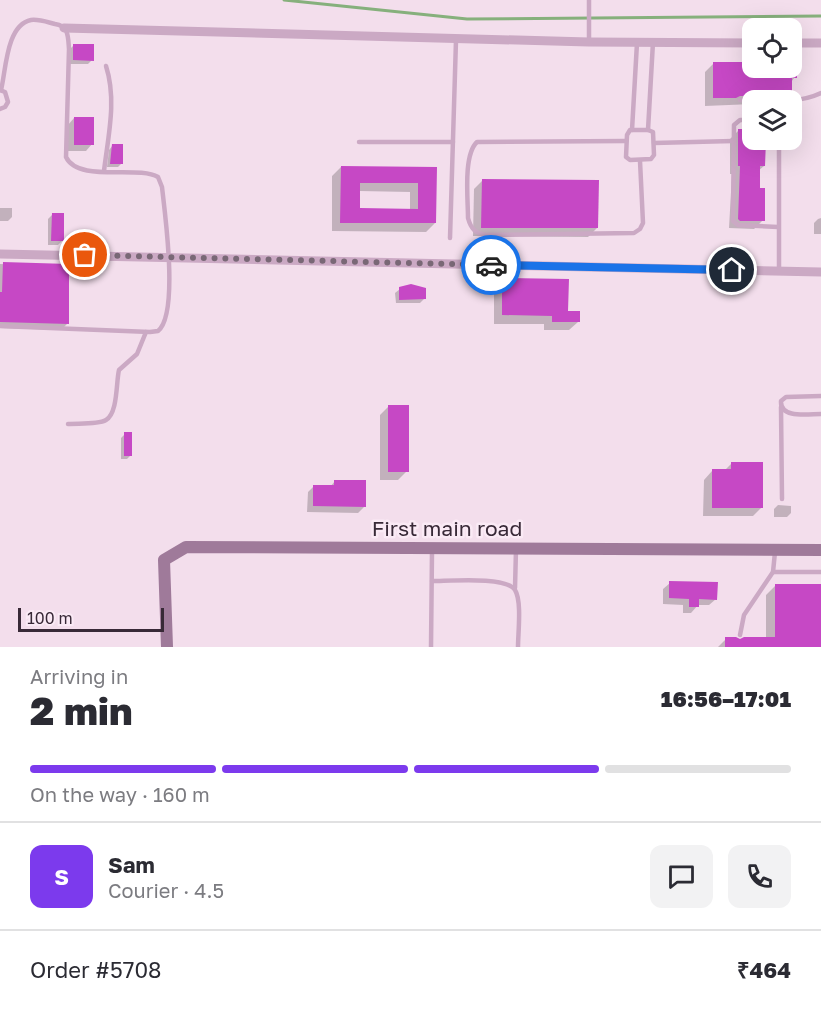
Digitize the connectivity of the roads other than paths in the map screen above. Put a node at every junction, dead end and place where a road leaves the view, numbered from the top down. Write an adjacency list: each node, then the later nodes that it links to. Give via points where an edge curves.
1 (589, 1): 5 (lane)
2 (64, 28): 3 (street); 11 (lane, via 33,20 19,27 9,46); 25 (lane, via 69,49 66,157 72,165)
3 (456, 39): 5 (street); 21 (lane)
4 (637, 41): 5 (street); 6 (street); 16 (lane)
5 (589, 42)
6 (653, 42): 7 (street); 17 (lane)
7 (742, 43)
8 (802, 43): 9 (street)
9 (821, 43)
10 (106, 66): 25 (lane, via 112,101)
11 (0, 90): 14 (lane, via 8,97 5,107)
12 (821, 93): 13 (lane, via 796,100)
13 (740, 100)
14 (0, 109)
15 (742, 120): 19 (lane, via 734,125)
16 (632, 130): 17 (lane); 18 (lane)
17 (648, 130): 22 (lane, via 653,132)
18 (626, 141): 24 (lane, via 626,157); 24 (lane, via 477,142 468,157 471,227 486,235 633,233 643,223)
19 (733, 141): 22 (lane); 26 (lane, via 733,221 738,225)
20 (359, 142): 21 (lane)
21 (453, 142): 27 (lane)
22 (654, 143): 24 (lane, via 651,159)
23 (779, 150): 26 (lane)
24 (640, 161)
25 (104, 171): 29 (lane, via 148,173 160,180)
26 (778, 227): 30 (lane)
27 (450, 238)
28 (0, 254): 29 (street)
29 (170, 257): 30 (street); 33 (lane, via 166,321 158,331)
30 (779, 271): 31 (street)
31 (821, 272)
32 (0, 326): 33 (lane)
33 (146, 332): 37 (lane, via 137,354 119,370 111,416 103,422)
34 (821, 396): 35 (lane, via 786,397)
35 (781, 406): 36 (lane, via 789,413); 38 (lane)
36 (821, 414)
37 (68, 424)
38 (782, 499)
39 (432, 549): 40 (street, First main road); 45 (lane); 48 (street, First main road, via 186,547 164,560)
40 (516, 549): 41 (street, First main road); 46 (lane)
41 (776, 549): 42 (street, First main road); 43 (lane)
42 (821, 550)
43 (773, 572): 44 (lane); 47 (lane, via 744,615)
44 (821, 572)
45 (432, 581): 46 (lane, via 497,581); 49 (lane)
46 (515, 588): 50 (lane)
47 (740, 635)
48 (167, 647)
49 (431, 647)
50 (518, 647)

